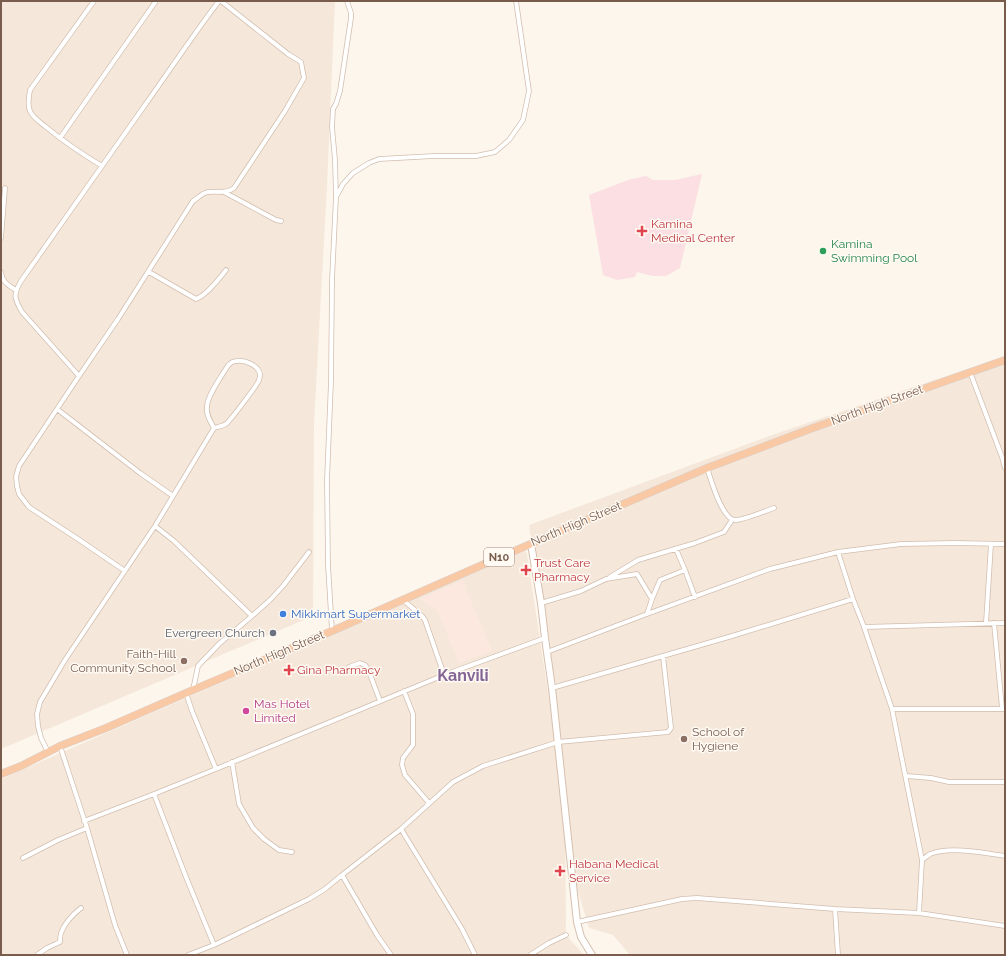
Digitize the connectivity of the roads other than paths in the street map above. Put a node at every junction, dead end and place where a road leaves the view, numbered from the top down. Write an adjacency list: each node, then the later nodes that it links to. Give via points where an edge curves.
1 (94, 1): 6 (street, via 30,90 30,112)
2 (156, 1): 6 (street)
3 (220, 1): 7 (street); 9 (street, via 301,62 304,78 234,188)
4 (347, 1): 10 (street, via 351,18 332,127)
5 (516, 1): 10 (street, via 529,91 523,120 509,140 495,152 476,156 379,159 353,173)
6 (60, 138): 7 (street)
7 (102, 166): 18 (street)
8 (5, 188): 12 (street)
9 (223, 192): 11 (street); 15 (street, via 207,192 193,201)
10 (336, 197): 50 (street, via 328,480 328,565)
11 (281, 221)
12 (1, 238)
13 (226, 270): 15 (street, via 196,299)
14 (1, 272): 16 (street)
15 (149, 272): 21 (street)
16 (7, 284): 17 (street); 18 (street)
17 (1, 285)
18 (16, 290): 21 (street, via 16,301 22,312)
19 (1005, 360): 20 (highway, North High Street / N10)
20 (970, 372): 24 (highway, North High Street / N10); 25 (street)
21 (79, 376): 22 (street)
22 (57, 408): 26 (street); 37 (street, via 19,466 16,477 19,494 29,507)
23 (214, 428): 23 (street, via 206,408 227,367 236,361 253,365 260,374 259,381 226,424); 26 (street)
24 (707, 468): 28 (street, via 722,508); 30 (highway, North High Street / N10)
25 (1005, 468)
26 (173, 496): 29 (street)
27 (774, 508): 28 (street, via 744,519)
28 (732, 520): 33 (street, via 724,532)
29 (155, 526): 37 (street); 45 (street)
30 (531, 544): 42 (highway, North High Street / N10); 43 (main road)
31 (991, 544): 32 (street); 35 (street, via 901,544); 46 (street)
32 (1005, 544)
33 (676, 549): 36 (street); 38 (street, via 638,560)
34 (309, 552): 45 (street, via 270,600)
35 (838, 552): 39 (street, via 770,569); 41 (street)
36 (685, 570): 39 (street); 40 (street, via 660,580)
37 (126, 571): 65 (street, via 65,660 40,702 38,726)
38 (606, 579): 40 (street, via 637,574); 43 (street, via 581,591)
39 (695, 597): 44 (street)
40 (652, 599): 44 (street)
41 (853, 599): 49 (street); 53 (street)
42 (403, 600): 50 (highway, North High Street / N10); 55 (street, via 425,620)
43 (541, 603): 51 (main road)
44 (647, 614): 52 (street)
45 (252, 616): 57 (street, via 198,666)
46 (986, 623): 47 (street); 49 (street)
47 (994, 623): 48 (street); 61 (street)
48 (1005, 623)
49 (864, 627): 62 (street)
50 (332, 631): 57 (highway, North High Street / N10)
51 (545, 638): 52 (main road); 55 (street)
52 (547, 652): 56 (main road)
53 (663, 656): 56 (street); 63 (street, via 671,728 668,732)
54 (349, 667): 60 (street, via 360,663 365,665)
55 (444, 675): 58 (street)
56 (552, 688): 63 (main road)
57 (193, 690): 59 (highway, North High Street / N10)
58 (404, 691): 60 (street); 72 (street, via 413,714 413,745 403,758 402,765 406,775)
59 (186, 694): 64 (highway, North High Street / N10); 67 (street)
60 (380, 701): 66 (street)
61 (1004, 708): 62 (street)
62 (892, 709): 69 (street)
63 (558, 742): 72 (street, via 483,766 453,782); 84 (main road)
64 (60, 746): 65 (highway, North High Street / N10); 73 (street)
65 (48, 752): 68 (highway, North High Street / N10)
66 (232, 762): 67 (street); 76 (street, via 239,804 253,828 279,850)
67 (216, 769): 71 (street)
68 (1, 774)
69 (906, 776): 70 (street, via 949,782); 79 (street)
70 (1005, 782)
71 (154, 794): 73 (street); 87 (street)
72 (429, 803): 75 (street)
73 (84, 822): 74 (street)
74 (87, 828): 78 (street); 89 (street, via 113,919)
75 (401, 829): 80 (street); 92 (street)
76 (292, 852)
77 (1005, 856): 79 (street, via 959,850 931,854)
78 (23, 858)
79 (922, 860): 83 (street)
80 (342, 875): 87 (street, via 309,899); 91 (street)
81 (81, 908): 88 (street, via 69,919 61,933 60,942)
82 (835, 909): 83 (street); 84 (street, via 689,898); 95 (street)
83 (919, 913): 85 (street)
84 (577, 922): 94 (main road, via 581,937)
85 (1005, 926)
86 (566, 935): 93 (street)
87 (214, 945): 90 (street)
88 (37, 955)
89 (127, 955)
90 (188, 955)
91 (391, 955)
92 (475, 955)
93 (530, 955)
94 (592, 955)
95 (838, 955)

